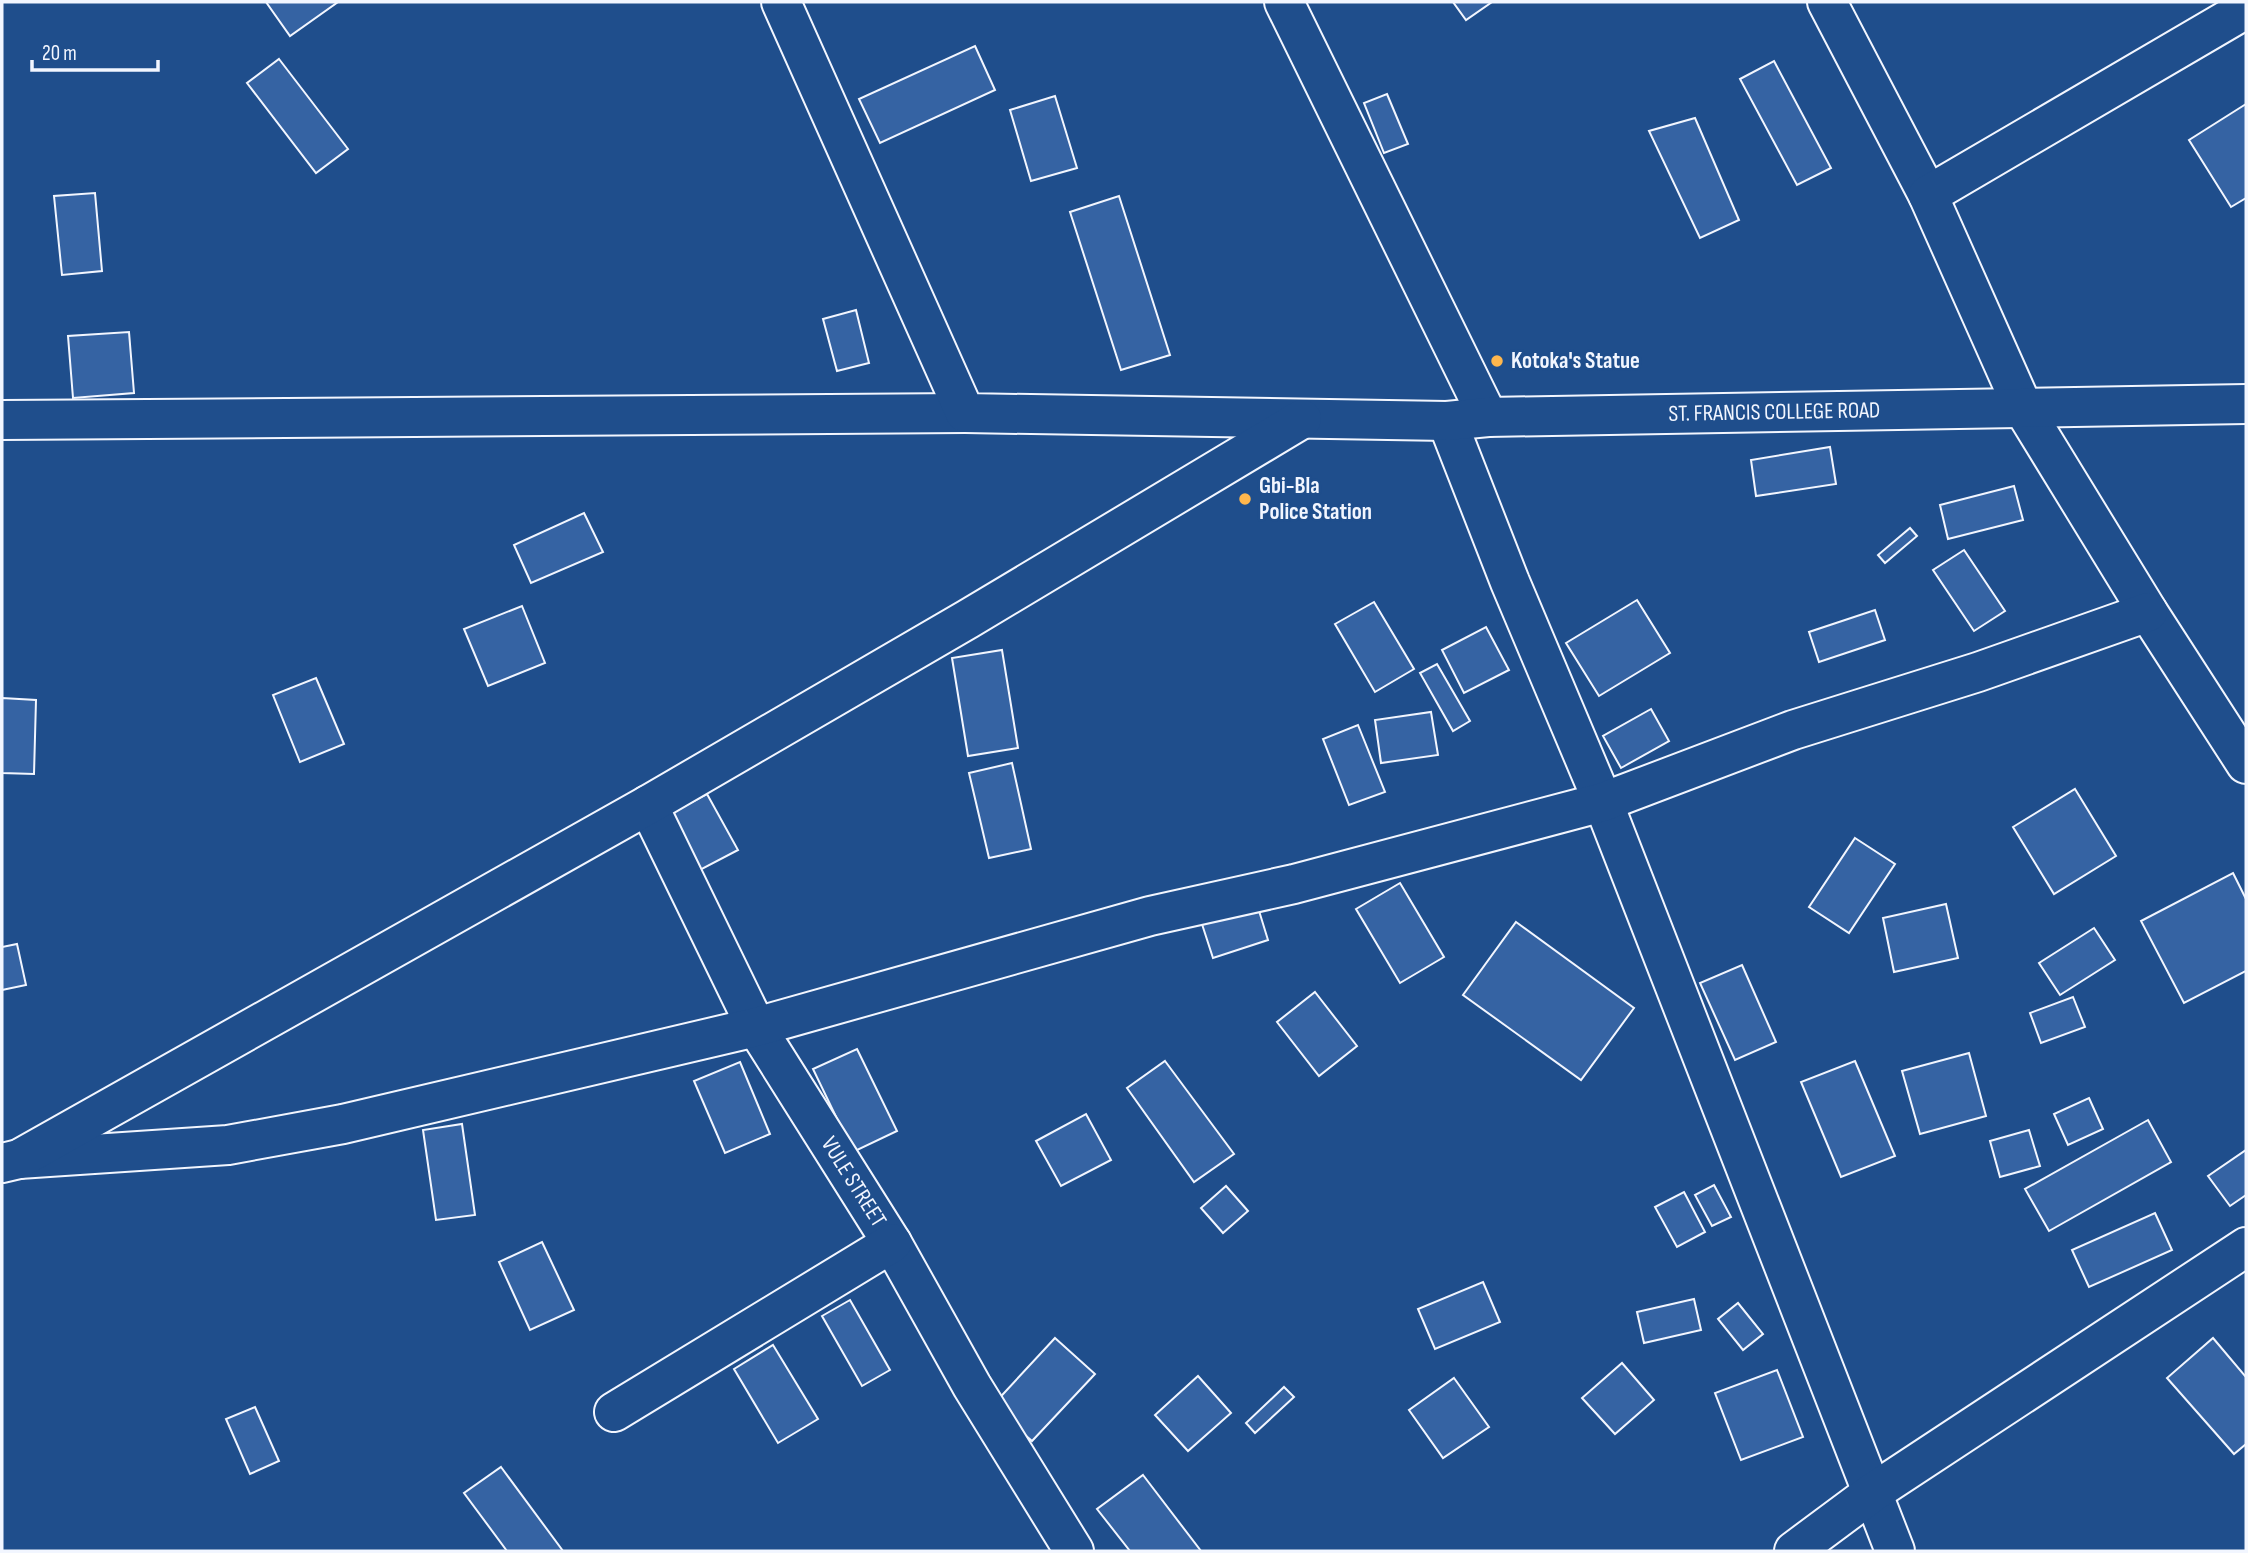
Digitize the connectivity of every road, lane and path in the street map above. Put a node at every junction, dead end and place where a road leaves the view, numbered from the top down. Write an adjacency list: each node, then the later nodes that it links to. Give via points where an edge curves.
1 (780, 2): 8 (street)
2 (1284, 2): 9 (street)
3 (1827, 2): 5 (street)
4 (2246, 9): 5 (street)
5 (1928, 195): 7 (street)
6 (2246, 404): 7 (street, ST. FRANCIS COLLEGE ROAD)
7 (2023, 408): 9 (street, ST. FRANCIS COLLEGE ROAD); 13 (street)
8 (965, 413): 10 (street, ST. FRANCIS COLLEGE ROAD); 11 (street, ST. FRANCIS COLLEGE ROAD)
9 (1488, 417): 12 (street, ST. FRANCIS COLLEGE ROAD)
10 (1302, 419): 12 (street, ST. FRANCIS COLLEGE ROAD); 16 (street)
11 (2, 420)
12 (1447, 421): 15 (street)
13 (2148, 612): 14 (street); 15 (street, via 1793,730)
14 (2246, 764)
15 (1603, 802): 17 (street, via 1294,884 1150,916); 22 (street)
16 (648, 805): 17 (street, VULE STREET); 18 (street)
17 (756, 1027): 18 (street, via 343,1124 228,1145); 19 (street, VULE STREET)
18 (11, 1161)
19 (892, 1243): 21 (street); 23 (street, VULE STREET)
20 (2246, 1247): 22 (street)
21 (614, 1412)
22 (1872, 1493): 24 (street); 25 (street)
23 (1074, 1551)
24 (1794, 1551)
25 (1895, 1551)

